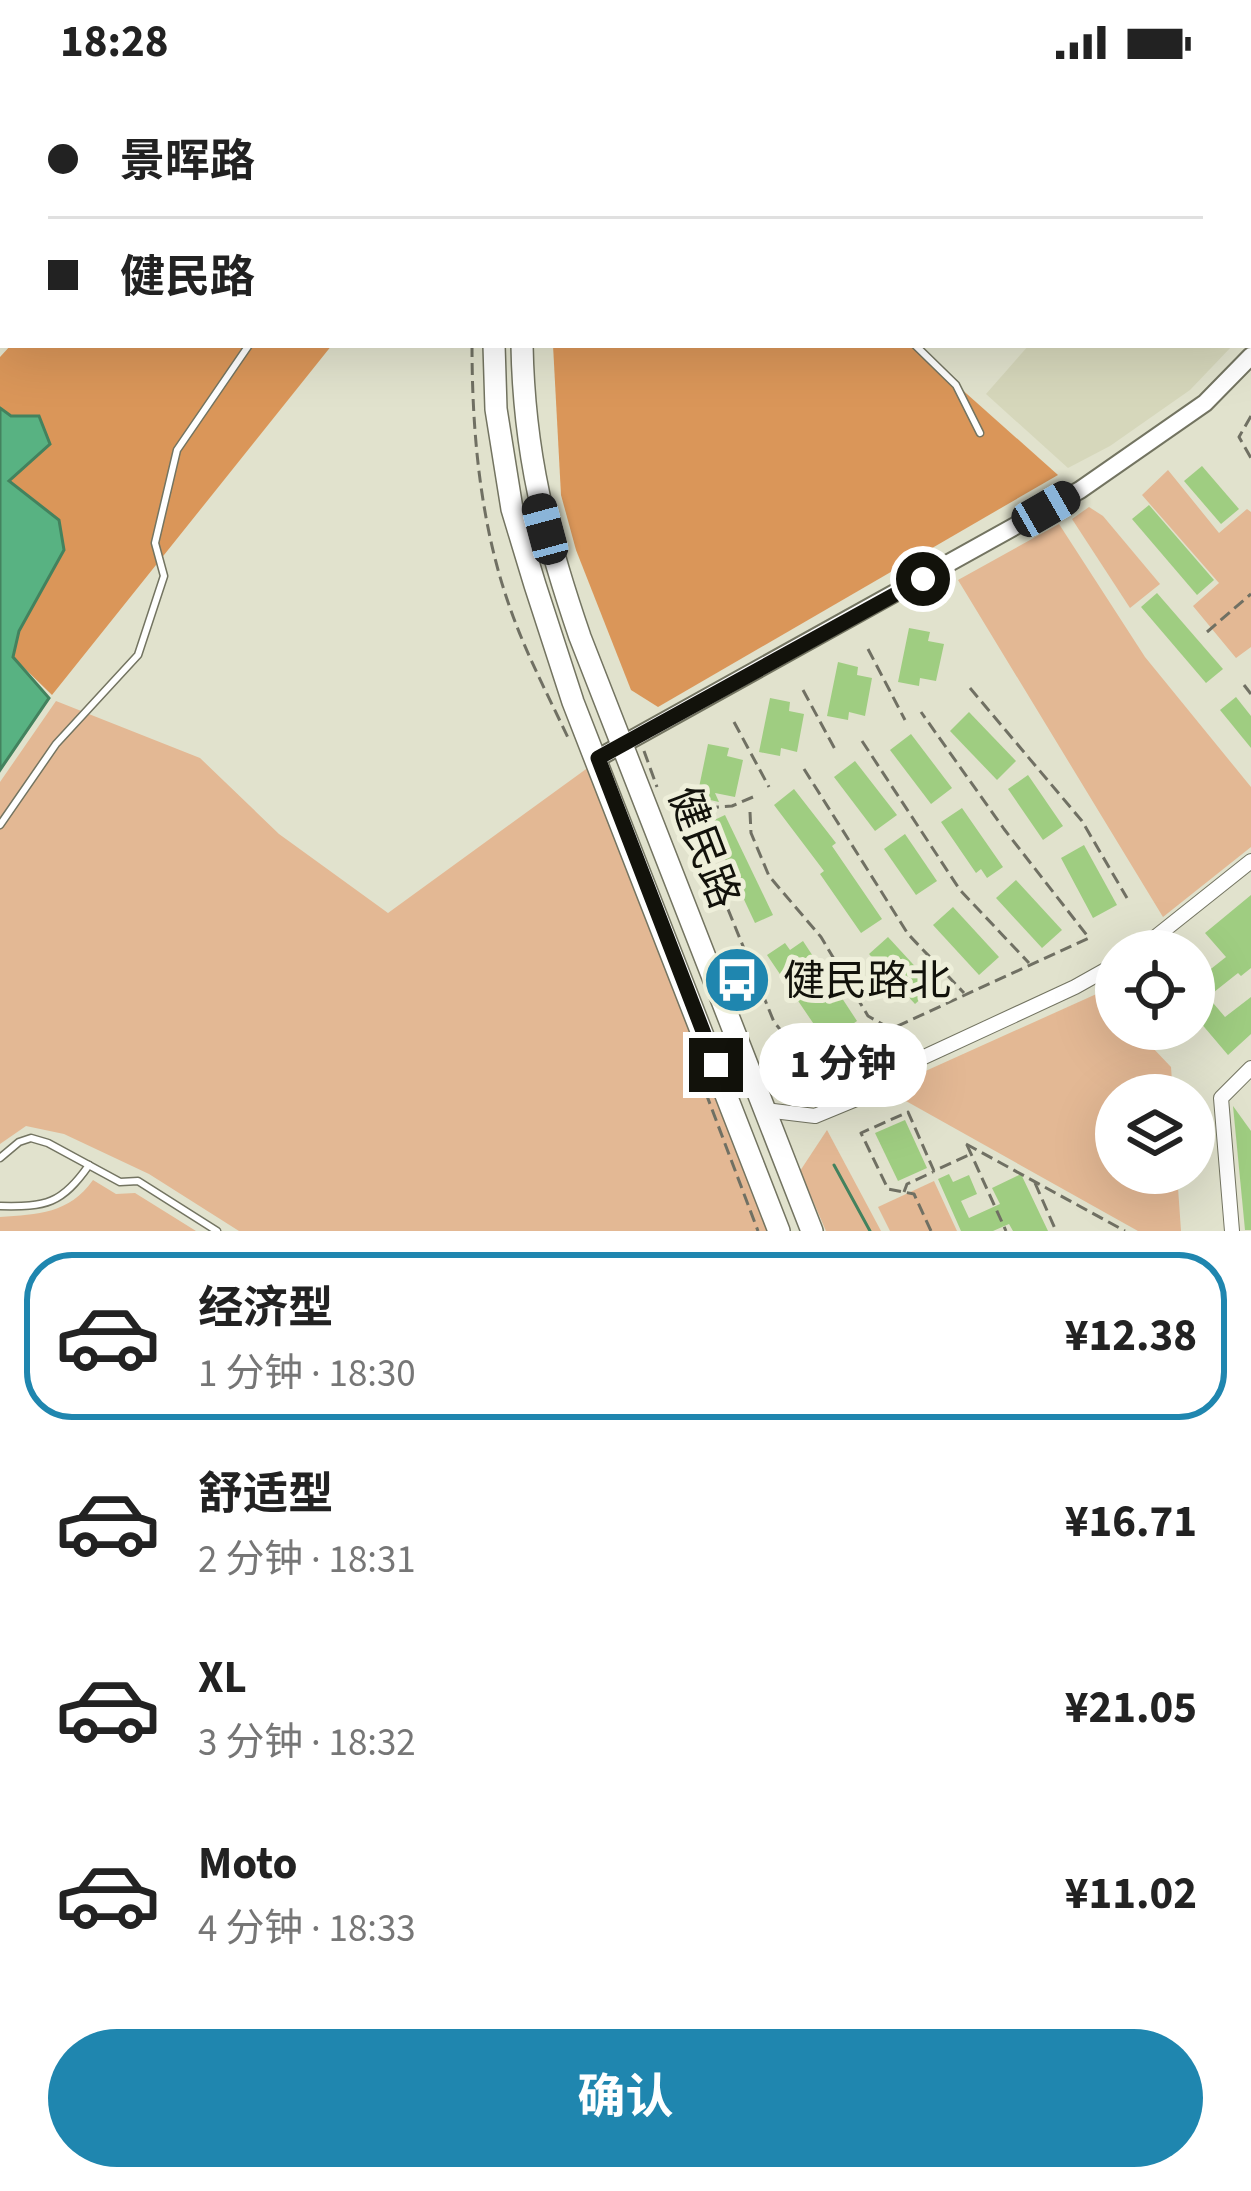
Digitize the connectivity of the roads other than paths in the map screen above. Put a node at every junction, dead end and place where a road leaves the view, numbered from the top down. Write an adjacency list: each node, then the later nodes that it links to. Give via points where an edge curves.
1 (247, 348): 9 (lane, via 177,450 155,543 164,576 138,655 56,744)
2 (494, 348): 8 (main road, 健民路, via 512,509)
3 (522, 348): 7 (main road, 健民路, via 536,496 580,638)
4 (918, 348): 6 (lane, via 956,385)
5 (1251, 356): 7 (street, via 1205,403 1079,490)
6 (980, 433)
7 (631, 740): 8 (street); 14 (main road, 健民路)
8 (598, 758): 19 (main road, 健民路)
9 (0, 825)
10 (1251, 862): 11 (street)
11 (1165, 930)
12 (1095, 976): 14 (street, via 815,1116)
13 (1251, 1067): 21 (street, via 1221,1098)
14 (765, 1110): 20 (main road, 健民路)
15 (0, 1159): 16 (lane, via 31,1138)
16 (89, 1165): 17 (lane, via 55,1202); 18 (lane, via 120,1183 138,1181)
17 (0, 1206)
18 (217, 1231)
19 (779, 1231)
20 (812, 1231)
21 (1232, 1231)

